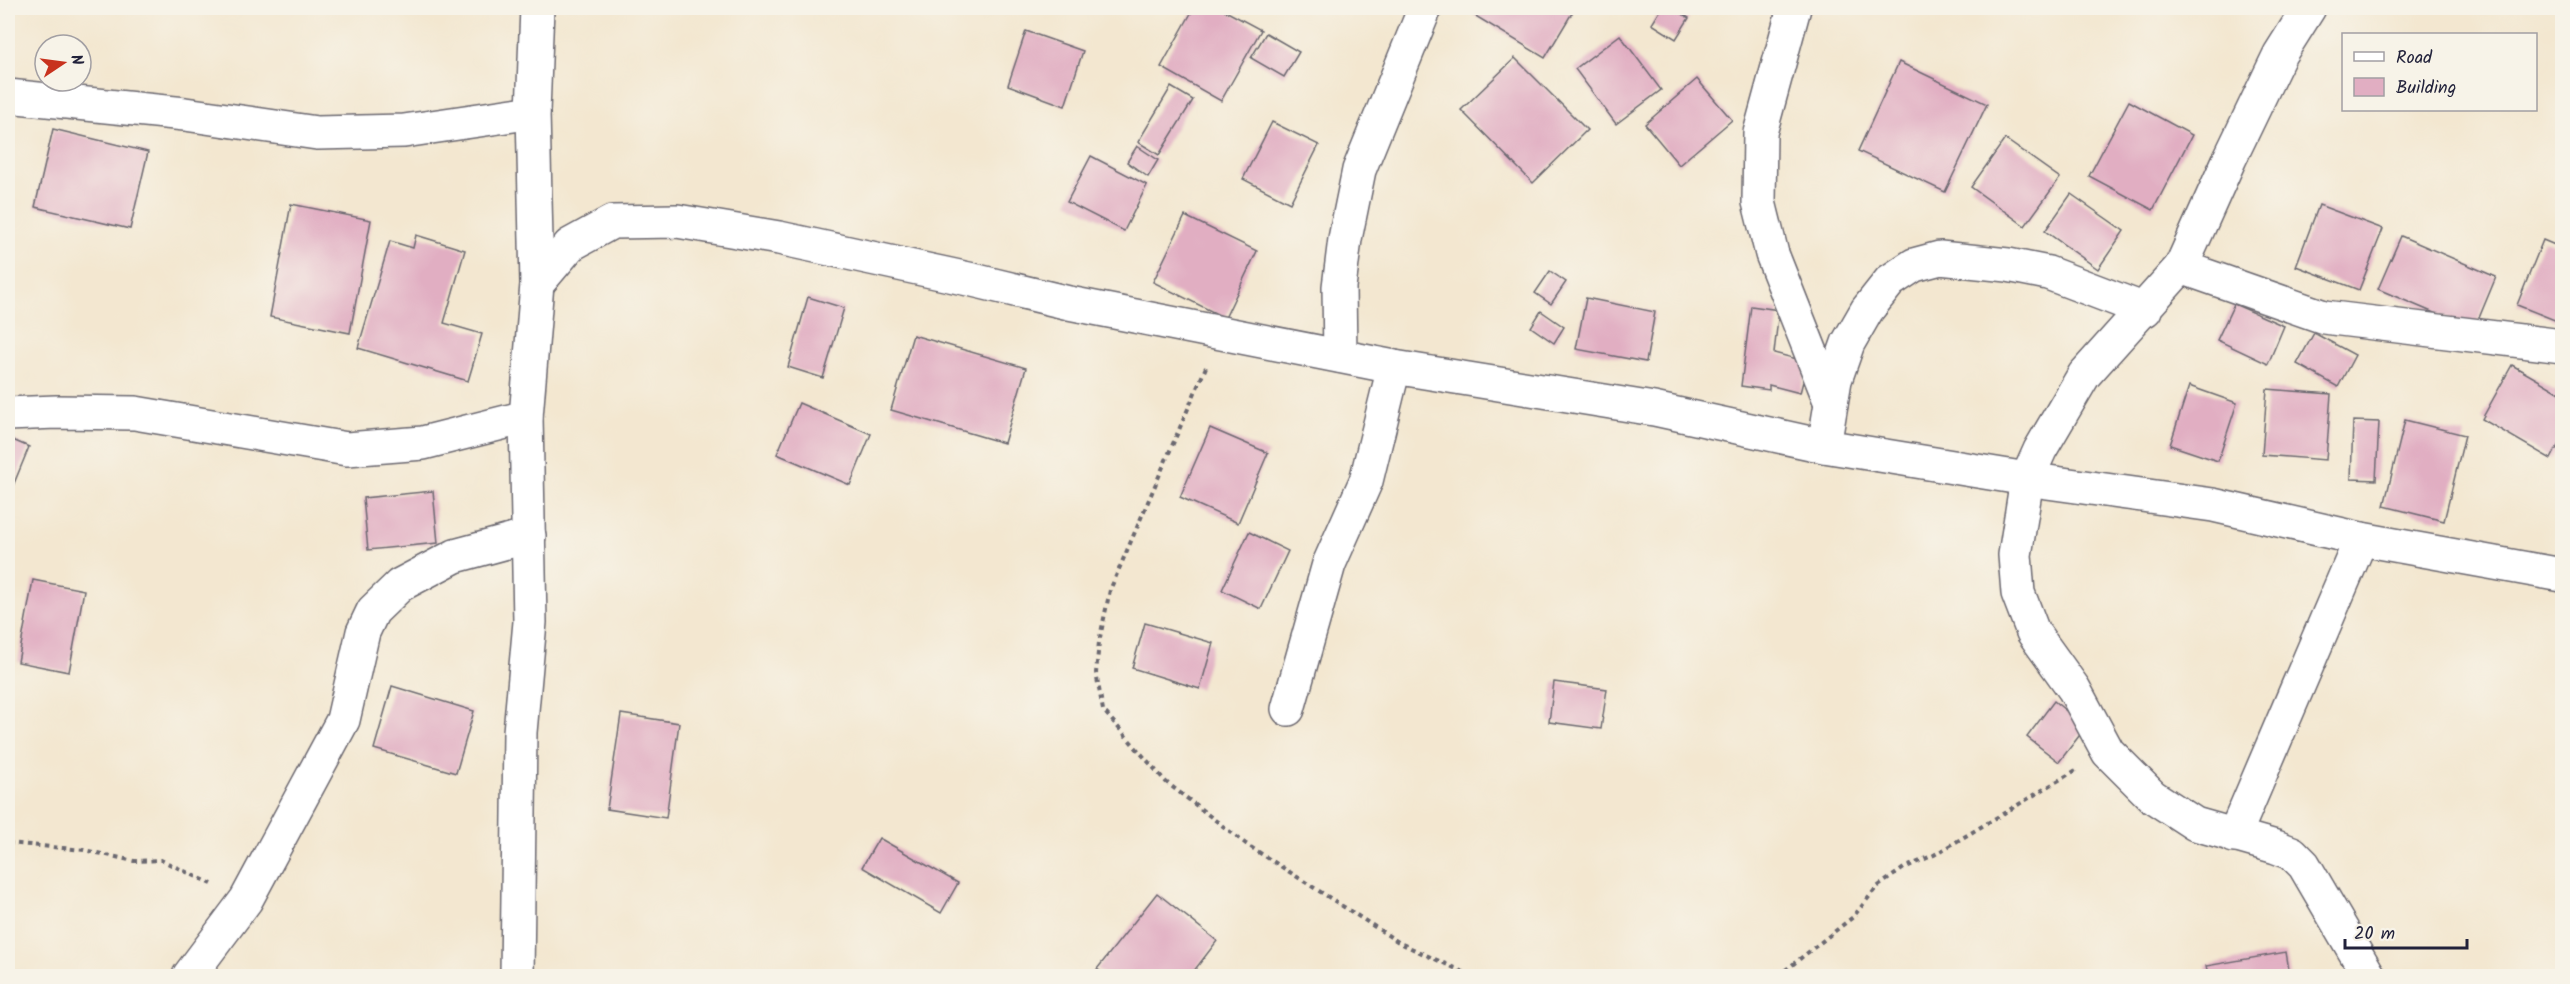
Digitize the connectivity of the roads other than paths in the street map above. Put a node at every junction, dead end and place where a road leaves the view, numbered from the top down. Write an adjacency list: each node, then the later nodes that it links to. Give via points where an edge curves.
1 (537, 8): 6 (street)
2 (1425, 8): 11 (street, via 1359,170 1339,287)
3 (1794, 8): 13 (street, via 1760,133 1759,202 1772,255)
4 (2309, 8): 7 (street, via 2280,54)
5 (8, 96): 6 (street, via 185,114 317,133 404,131)
6 (533, 112): 8 (street)
7 (2181, 267): 9 (street); 10 (street, via 2324,317)
8 (537, 284): 11 (street, via 570,245 612,222 677,221 779,238 1069,303); 15 (street)
9 (2145, 310): 13 (street, via 2038,271 1940,258 1914,264 1890,281 1862,319 1848,343); 17 (street, via 2084,375)
10 (2562, 346)
11 (1340, 356): 12 (street)
12 (1394, 367): 16 (street, via 1654,409); 21 (street, via 1366,481 1329,564)
13 (1831, 403): 16 (street)
14 (8, 414): 15 (street, via 135,413 347,449 423,443)
15 (526, 417): 18 (street)
16 (1824, 446): 17 (street)
17 (2027, 479): 19 (street, via 2213,505); 22 (street, via 2015,555 2018,593 2033,632 2074,689 2108,752 2152,796 2195,824)
18 (529, 536): 23 (street, via 455,556 400,585 373,611 363,632 343,720 246,900); 24 (street, via 530,622 520,742)
19 (2361, 540): 20 (street); 22 (street)
20 (2562, 575)
21 (1288, 709)
22 (2234, 836): 25 (street, via 2292,853 2304,865)
23 (189, 976)
24 (517, 976)
25 (2369, 976)

